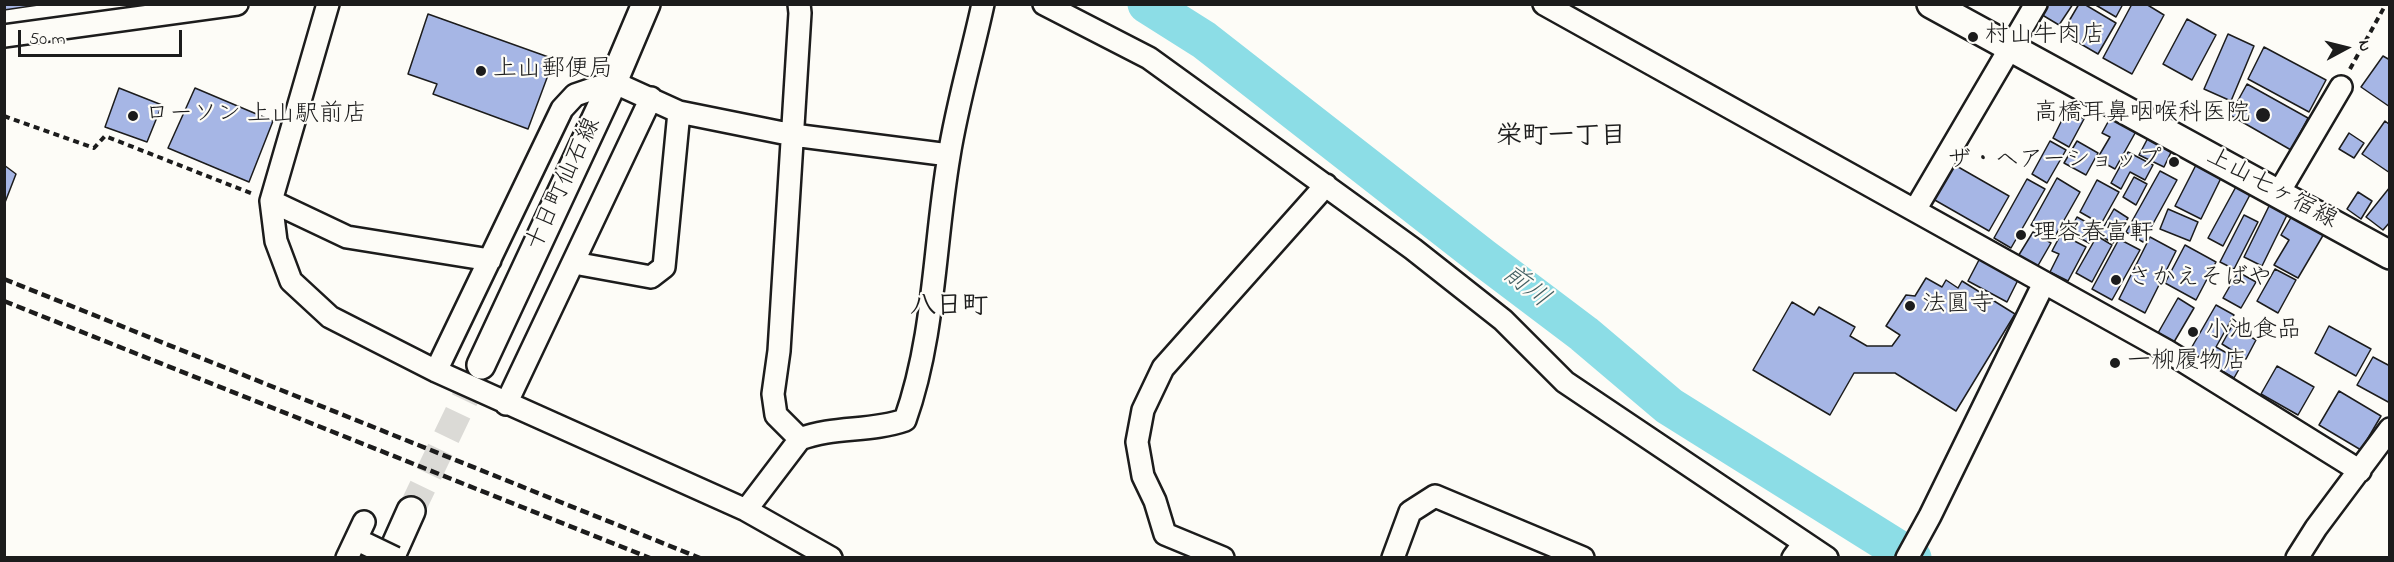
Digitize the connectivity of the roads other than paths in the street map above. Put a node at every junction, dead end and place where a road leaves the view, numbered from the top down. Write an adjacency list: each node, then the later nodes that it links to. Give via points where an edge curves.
1 (237, 4): 11 (street)
2 (328, 4): 21 (street)
3 (646, 4): 13 (main road, 十日町仙石線)
4 (799, 4): 17 (street)
5 (983, 4): 18 (street)
6 (1044, 4): 10 (street)
7 (1544, 4): 22 (street)
8 (1931, 4): 12 (main road, 上山七ヶ宿線)
9 (2036, 4): 12 (street)
10 (1079, 12): 19 (street)
11 (4, 36)
12 (2010, 49): 20 (main road, 上山七ヶ宿線); 22 (street)
13 (613, 82): 15 (street); 24 (street, via 575,95 562,109); 27 (main road, 十日町仙石線)
14 (2340, 87): 20 (street)
15 (651, 98): 16 (street); 25 (street)
16 (679, 112): 17 (street); 25 (street, via 664,267 651,277)
17 (793, 135): 18 (street); 31 (street, via 773,394 776,415)
18 (949, 155): 31 (street, via 928,324 905,420 889,426 813,434)
19 (1326, 185): 36 (street, via 1503,320 1564,382); 40 (street, via 1162,368 1143,410 1137,442 1143,476 1165,534)
20 (2278, 194): 23 (main road, 上山七ヶ宿線)
21 (271, 201): 24 (street, via 347,237); 28 (street, via 276,241 291,281 330,317)
22 (1915, 210): 26 (street)
23 (2390, 255)
24 (490, 260): 28 (street)
25 (574, 262): 29 (street)
26 (2043, 283): 32 (street, via 2168,351); 44 (street)
27 (481, 365)
28 (436, 371): 29 (street)
29 (507, 404): 33 (street)
30 (2390, 429): 32 (street)
31 (800, 439): 33 (street)
32 (2360, 471): 45 (street)
33 (746, 510): 39 (street)
34 (411, 511): 37 (main road)
35 (358, 541): 38 (street, bridge)
36 (1799, 550): 43 (street)
37 (390, 558)
38 (395, 558)
39 (831, 558)
40 (1223, 558)
41 (1393, 558): 42 (street, via 1410,512 1435,496)
42 (1583, 558)
43 (1827, 558)
44 (1907, 558)
45 (2297, 558)

